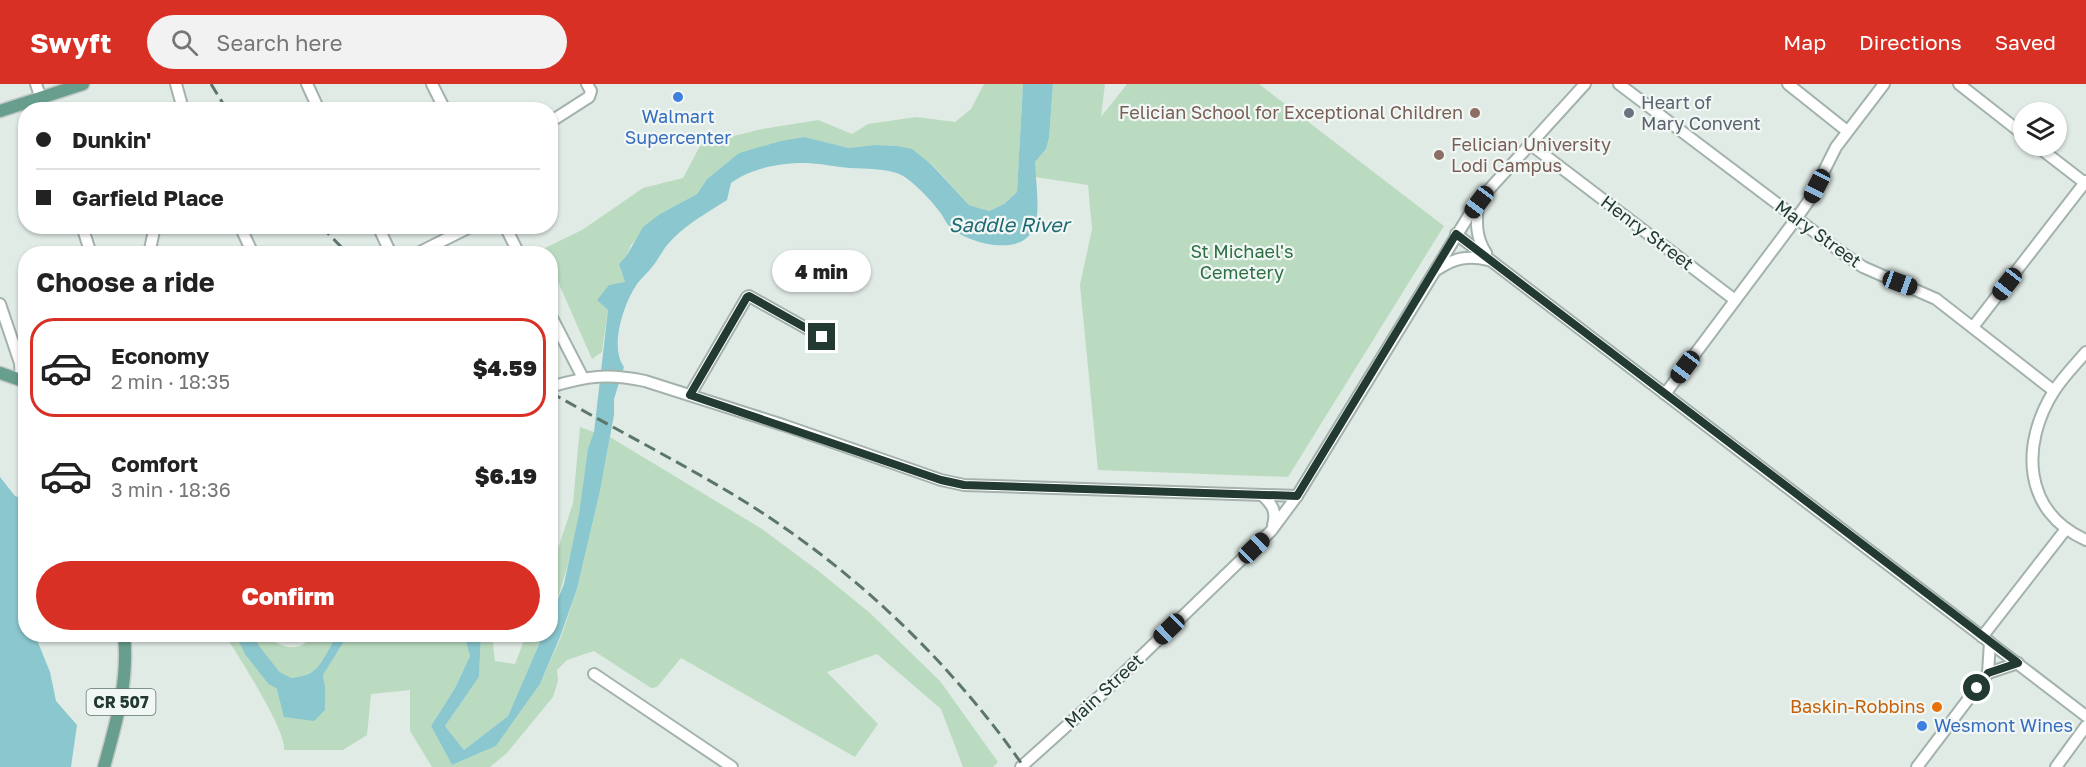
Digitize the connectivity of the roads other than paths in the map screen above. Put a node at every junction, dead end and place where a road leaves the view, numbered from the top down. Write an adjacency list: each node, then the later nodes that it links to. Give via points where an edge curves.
1 (36, 84): 12 (street)
2 (83, 84): 13 (main road)
3 (176, 84): 14 (street)
4 (307, 84): 15 (street)
5 (432, 84): 16 (street)
6 (1585, 84): 22 (street, Main Street)
7 (1619, 84): 26 (street, Mary Street)
8 (1788, 84): 21 (street)
9 (1884, 84): 21 (street)
10 (1959, 84): 20 (street)
11 (589, 89): 19 (street, via 586,99)
12 (42, 102)
13 (47, 102)
14 (180, 102)
15 (315, 102)
16 (441, 102)
17 (18, 108): 18 (main road)
18 (0, 111)
19 (558, 117)
20 (2013, 126)
21 (1847, 131): 26 (street)
22 (1530, 144): 25 (street, Main Street); 32 (street, Henry Street)
23 (2050, 156): 24 (street)
24 (2085, 182): 34 (street)
25 (1479, 202): 28 (street, Main Street); 30 (street, via 1477,231)
26 (1796, 219): 32 (street); 34 (street, Mary Street, via 1863,267 1936,299)
27 (456, 234): 29 (street)
28 (1456, 234): 30 (street); 31 (street, Main Street)
29 (432, 246)
30 (1491, 261): 31 (street, via 1458,258); 44 (street)
31 (1433, 273): 47 (street, Main Street)
32 (1735, 300): 44 (street)
33 (0, 304): 38 (street)
34 (1973, 327): 43 (street, Mary Street)
35 (558, 328): 40 (street)
36 (822, 337): 45 (street, via 749,296)
37 (2086, 352): 43 (street)
38 (18, 357)
39 (0, 373): 41 (main road)
40 (587, 377): 42 (street); 45 (street, via 630,378)
41 (18, 379)
42 (558, 385)
43 (2054, 391): 48 (street, via 2035,435 2032,465 2040,498)
44 (1665, 394): 51 (street)
45 (690, 395): 46 (street, via 964,485)
46 (1262, 495): 47 (street); 49 (street, via 1274,507)
47 (1297, 496): 49 (street, Main Street)
48 (2066, 529): 50 (street); 51 (street)
49 (1271, 531): 60 (street, Main Street)
50 (2086, 540)
51 (1986, 639): 53 (street); 54 (street)
52 (124, 642): 58 (main road, CR 507, via 121,704)
53 (2018, 663): 54 (street); 56 (street)
54 (1988, 673): 61 (street)
55 (594, 674): 59 (street)
56 (2086, 716)
57 (2086, 726): 62 (street)
58 (104, 767)
59 (732, 767)
60 (1021, 767)
61 (1917, 767)
62 (2056, 767)

